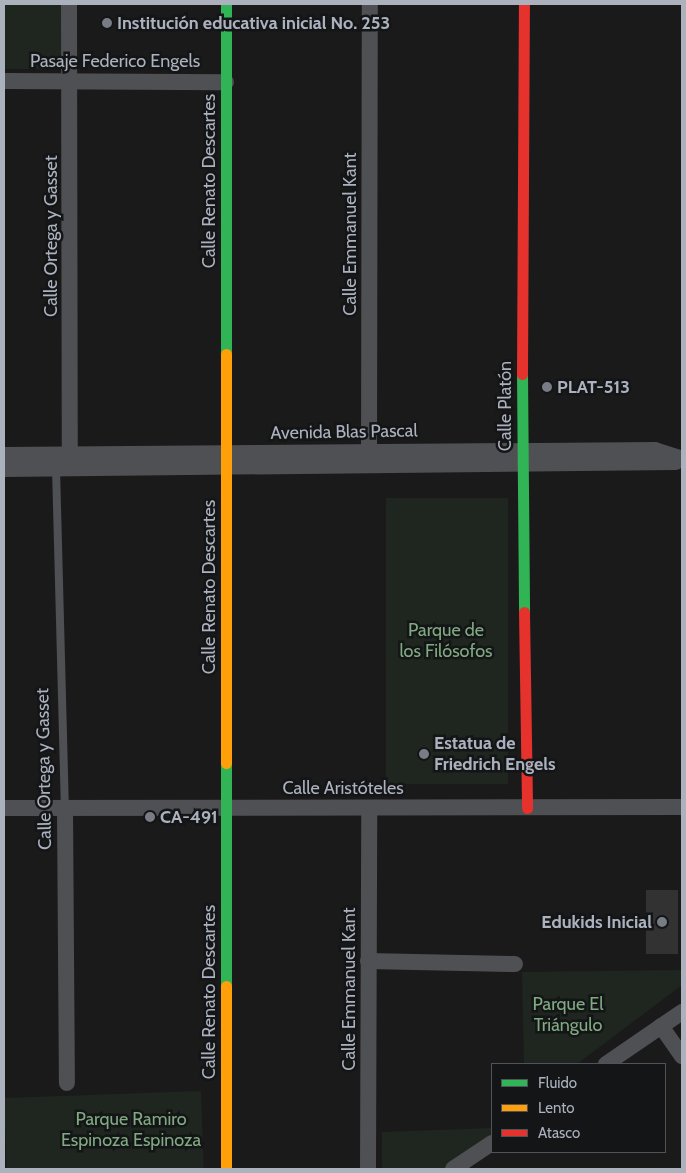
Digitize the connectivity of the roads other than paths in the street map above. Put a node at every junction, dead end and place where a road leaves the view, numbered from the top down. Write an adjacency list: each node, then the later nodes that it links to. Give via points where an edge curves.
1 (69, 4): 6 (street, Calle Ortega y Gasset)
2 (226, 4): 7 (street, Calle Renato Descartes)
3 (370, 4): 10 (street, Calle Emmanuel Kant)
4 (524, 4): 9 (street, Calle Platón)
5 (4, 81): 6 (street, Pasaje Federico Engels)
6 (72, 81): 7 (street, Pasaje Federico Engels); 13 (street, Calle Ortega y Gasset)
7 (226, 82): 11 (street, Calle Renato Descartes)
8 (4, 455): 13 (street, Avenida Blas Pascal)
9 (522, 457): 10 (street, Avenida Blas Pascal); 12 (street, Avenida Blas Pascal, via 654,450); 18 (street, Calle Platón)
10 (369, 459): 11 (street, Avenida Blas Pascal)
11 (226, 460): 13 (street, Avenida Blas Pascal); 16 (street, Calle Renato Descartes)
12 (682, 460)
13 (63, 461): 14 (street, Avenida Blas Pascal); 20 (lane, Calle Ortega y Gasset)
14 (4, 469)
15 (4, 808): 20 (street, Calle Aristóteles)
16 (226, 808): 17 (street, Calle Aristóteles); 20 (street, Calle Aristóteles); 29 (street, Calle Renato Descartes)
17 (370, 808): 18 (street, Calle Aristóteles); 21 (street, Calle Emmanuel Kant)
18 (527, 808): 19 (street, Calle Aristóteles)
19 (682, 808)
20 (65, 809): 27 (street, Calle Ortega y Gasset)
21 (368, 961): 22 (street); 30 (street, Calle Emmanuel Kant)
22 (515, 964)
23 (682, 1012): 24 (street)
24 (661, 1026): 25 (street); 26 (street)
25 (682, 1056)
26 (607, 1063)
27 (67, 1083)
28 (491, 1143): 31 (street)
29 (226, 1169)
30 (368, 1169)
31 (454, 1169)

